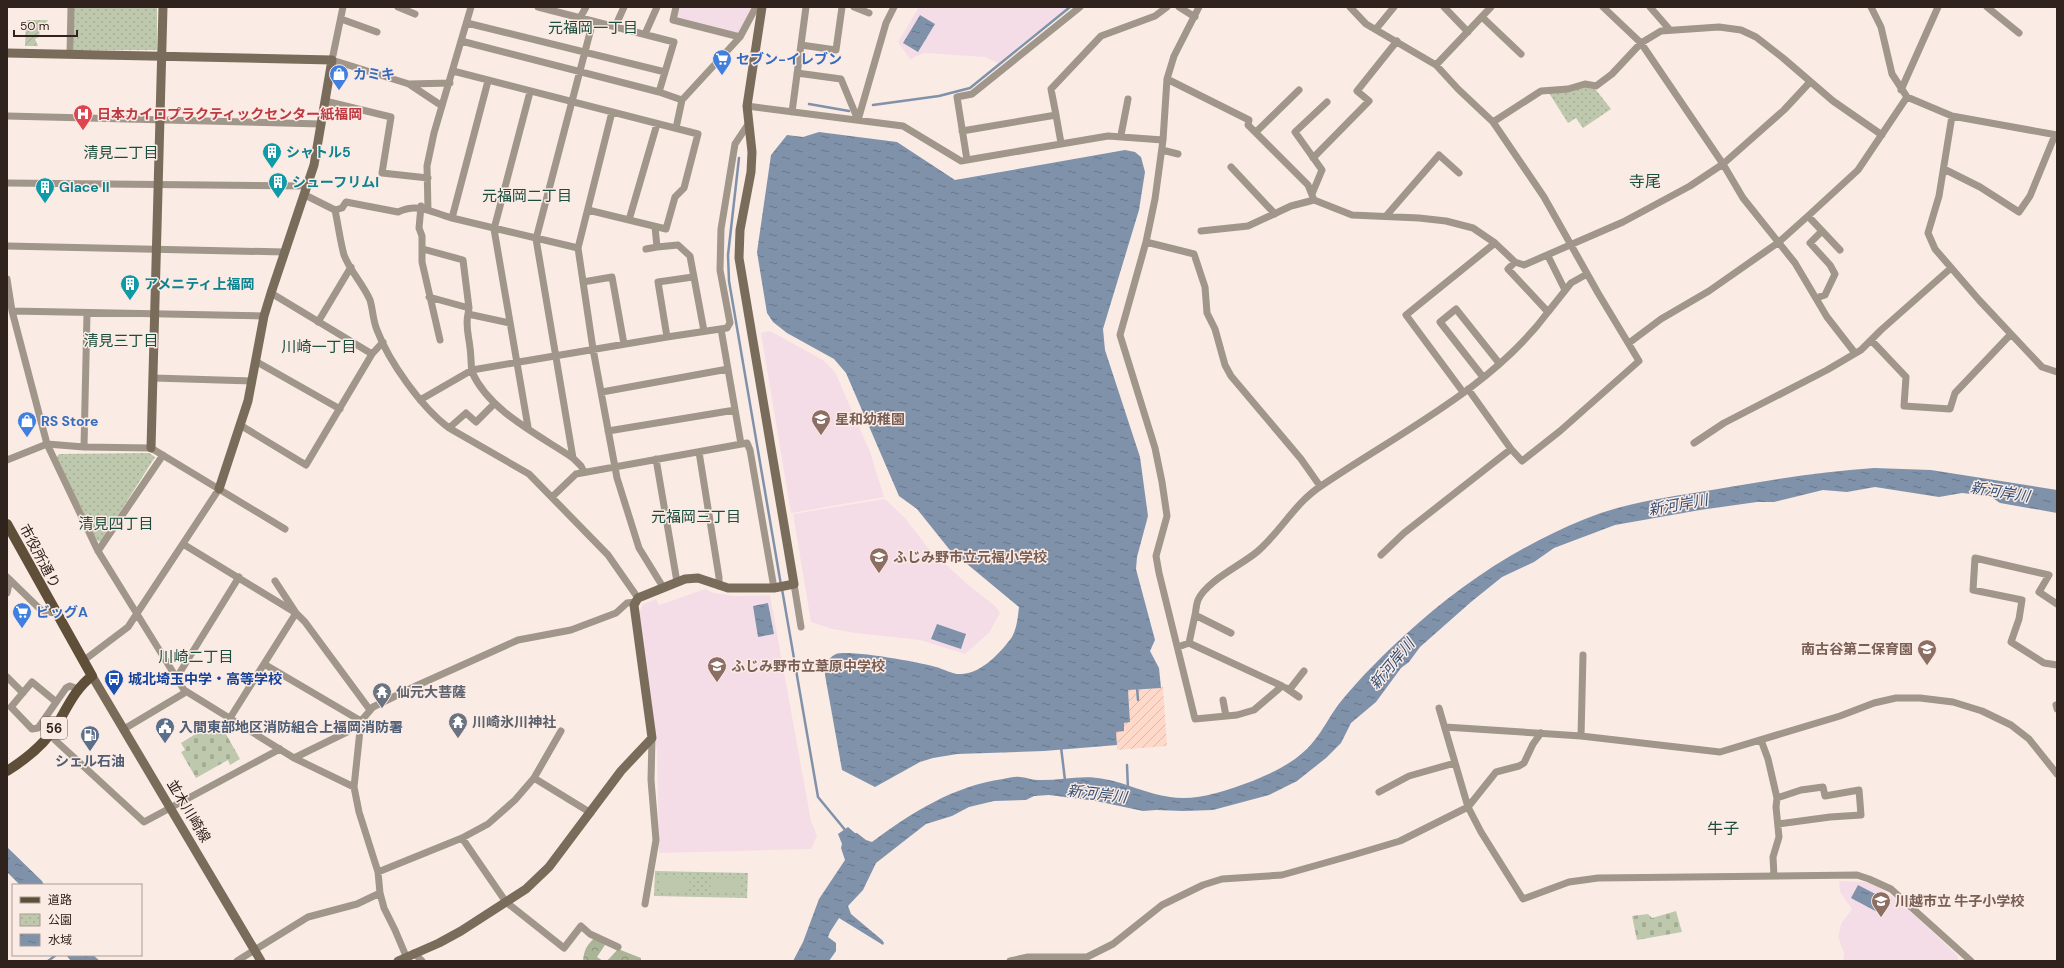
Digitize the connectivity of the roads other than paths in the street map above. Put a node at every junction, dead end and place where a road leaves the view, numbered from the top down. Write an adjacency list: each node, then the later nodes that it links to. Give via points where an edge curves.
1 (71, 7): 53 (street)
2 (163, 7): 55 (street)
3 (343, 7): 35 (street)
4 (398, 7): 32 (street)
5 (470, 7): 38 (street)
6 (538, 7): 30 (street)
7 (586, 7): 36 (street)
8 (624, 7): 39 (street)
9 (657, 7): 45 (street)
10 (676, 7): 46 (street, via 673,20)
11 (756, 7): 46 (street)
12 (762, 7): 78 (street)
13 (806, 7): 50 (street)
14 (842, 7): 50 (street, via 836,50)
15 (854, 7): 31 (street)
16 (894, 7): 85 (street, via 886,24)
17 (1080, 7): 91 (street, via 972,94 957,97)
18 (1167, 7): 81 (street, via 1155,16 1101,36 1051,89)
19 (1179, 7): 33 (street)
20 (1199, 7): 33 (street)
21 (1350, 7): 40 (street, via 1366,24)
22 (1394, 7): 40 (street)
23 (1444, 7): 43 (street)
24 (1491, 7): 34 (street)
25 (1603, 7): 49 (street)
26 (1650, 7): 41 (street)
27 (1872, 7): 68 (street, via 1881,27 1892,74)
28 (1938, 7): 68 (street)
29 (1987, 7): 44 (street)
30 (550, 8): 36 (street)
31 (869, 13)
32 (415, 14)
33 (1194, 17): 62 (street, via 1174,56)
34 (1482, 17): 43 (street); 54 (street)
35 (341, 18): 42 (street); 56 (street)
36 (580, 18): 37 (street)
37 (593, 21): 39 (street); 51 (street)
38 (467, 23): 47 (street); 51 (street)
39 (615, 27): 45 (street)
40 (1376, 29): 48 (street)
41 (1670, 30): 49 (street, via 1661,31); 64 (street, via 1719,27 1742,30 1756,37)
42 (378, 32)
43 (1468, 32): 57 (street)
44 (2019, 33)
45 (645, 34): 60 (street, via 674,42)
46 (740, 37): 74 (street)
47 (461, 41): 58 (street); 59 (street)
48 (1397, 41): 57 (street); 100 (street, via 1357,91 1369,101)
49 (1641, 43): 86 (street, via 1612,74 1596,86 1585,84 1568,89 1541,91); 102 (street)
50 (801, 45): 61 (street)
51 (586, 52): 59 (street); 60 (street)
52 (7, 53): 53 (street)
53 (70, 53): 55 (street)
54 (1521, 54)
55 (163, 55): 56 (street); 84 (street)
56 (332, 60): 66 (street); 73 (street)
57 (1436, 65): 86 (street)
58 (452, 71): 63 (street); 65 (street)
59 (581, 72): 70 (street); 75 (street)
60 (665, 72): 70 (street)
61 (797, 73): 80 (street); 85 (street, via 841,79)
62 (1167, 79): 92 (street, via 1249,120 1248,125); 96 (street)
63 (488, 82): 69 (street); 117 (street)
64 (1810, 82): 94 (street); 102 (street, via 1784,110)
65 (450, 83): 66 (street); 77 (street)
66 (409, 84): 77 (street)
67 (1299, 90): 92 (street)
68 (1901, 90): 71 (street)
69 (530, 92): 75 (street); 120 (street)
70 (659, 92): 74 (street)
71 (1907, 97): 83 (street); 94 (street)
72 (1128, 99): 93 (street)
73 (325, 100): 88 (street); 106 (street, via 391,117 382,173)
74 (682, 100): 90 (street)
75 (573, 102): 79 (street); 123 (street)
76 (1327, 102): 100 (street, via 1295,132)
77 (442, 106): 106 (street, via 427,166)
78 (747, 106): 80 (street); 87 (street)
79 (612, 112): 89 (street); 113 (street)
80 (792, 112): 85 (street)
81 (1056, 115): 91 (street); 97 (street)
82 (7, 116): 84 (street)
83 (1952, 116): 95 (street); 104 (street)
84 (160, 120): 88 (street); 108 (street)
85 (858, 120): 101 (street, via 903,126 961,161)
86 (1493, 122): 127 (street, via 1544,197)
87 (749, 123): 156 (street, via 735,144 721,229 720,270 730,323 727,328); 213 (street, via 752,152 740,230 739,258)
88 (321, 124): 109 (street, via 314,165)
89 (657, 124): 90 (street); 118 (street)
90 (676, 128): 119 (street, via 698,134 684,188 675,197 666,229)
91 (962, 131): 101 (street)
92 (1256, 132): 110 (street, via 1308,185)
93 (1121, 135): 96 (street); 97 (street, via 1094,137)
94 (1882, 135): 116 (street, via 1858,170)
95 (2056, 135): 104 (street, via 2030,196 2020,212 1980,187)
96 (1163, 140): 98 (street)
97 (1061, 144): 101 (street)
98 (1162, 150): 99 (street); 124 (street)
99 (1178, 154)
100 (1313, 158): 110 (street, via 1322,170)
101 (967, 160)
102 (1723, 164): 125 (street, via 1743,198); 127 (street, via 1690,186 1623,222)
103 (1232, 167): 114 (street)
104 (1944, 169): 139 (street, via 1940,196 1928,233 1935,248)
105 (1459, 173): 115 (street, via 1439,155)
106 (428, 178): 111 (street)
107 (7, 183): 108 (street)
108 (158, 185): 109 (street); 130 (street)
109 (306, 191): 112 (street); 135 (street)
110 (1313, 197): 114 (street); 115 (street, via 1352,215)
111 (425, 208): 112 (street, via 398,212 346,202 342,208); 117 (street); 132 (street, via 419,228)
112 (335, 210): 138 (street, via 344,256)
113 (588, 210): 118 (street); 131 (street)
114 (1275, 214): 121 (street, via 1248,226)
115 (1386, 216): 126 (street, via 1459,224 1473,228)
116 (1808, 216): 122 (street); 125 (street)
117 (452, 218): 120 (street)
118 (629, 220): 119 (street)
119 (655, 227): 129 (street)
120 (494, 229): 123 (street); 155 (street)
121 (1201, 231)
122 (1822, 231): 134 (street); 147 (street, via 1810,243 1835,274 1825,295)
123 (536, 239): 131 (street); 168 (street)
124 (1146, 242): 201 (street, via 1194,254 1205,287 1207,313 1225,365 1231,376 1301,459); 227 (street, via 1120,335 1155,448 1162,482 1167,516 1156,556)
125 (1779, 242): 147 (street); 163 (street)
126 (1495, 243): 137 (street); 178 (street, via 1406,315)
127 (1572, 245): 136 (street); 140 (street)
128 (7, 246): 130 (street)
129 (657, 247): 133 (street); 141 (street, via 678,245 690,256)
130 (156, 248): 135 (street); 152 (street)
131 (578, 248): 143 (street)
132 (423, 249): 146 (street, via 422,262); 149 (street, via 463,260)
133 (646, 249)
134 (1840, 250)
135 (284, 252): 145 (street)
136 (1548, 256): 137 (street, via 1524,266); 144 (street)
137 (1516, 262): 150 (street, via 1508,269)
138 (351, 267): 154 (street); 162 (street, via 370,301 373,322)
139 (1951, 268): 158 (street); 161 (street)
140 (1587, 274): 144 (street, via 1571,283); 163 (street)
141 (694, 277): 157 (street); 159 (street, via 658,282)
142 (7, 279): 148 (street)
143 (583, 282): 164 (street, via 612,277); 165 (street)
144 (1566, 290): 150 (street)
145 (271, 293): 153 (street); 154 (street)
146 (429, 297): 149 (street); 160 (street)
147 (1816, 298): 166 (street, via 1827,317)
148 (12, 311): 151 (street); 189 (street)
149 (468, 311): 155 (street); 173 (street, via 466,321)
150 (1548, 312): 171 (street, via 1532,334)
151 (87, 313): 152 (street); 191 (street)
152 (154, 314): 153 (street); 176 (street)
153 (264, 316): 169 (street)
154 (318, 322): 167 (street)
155 (510, 323): 170 (street)
156 (721, 329): 157 (street); 172 (street)
157 (704, 331): 159 (street)
158 (2011, 334): 161 (street, via 1955,393 1950,409 1904,406 1906,377); 174 (street, via 2042,367)
159 (667, 336): 164 (street)
160 (440, 340)
161 (1871, 340): 166 (street)
162 (383, 342): 167 (street); 180 (street)
163 (1629, 343): 193 (street, via 1639,361 1522,461)
164 (624, 344): 165 (street)
165 (593, 349): 168 (street); 179 (street)
166 (1855, 353): 188 (street, via 1724,423)
167 (372, 354): 182 (street)
168 (555, 356): 170 (street); 196 (street)
169 (257, 362): 177 (street); 182 (street)
170 (516, 362): 173 (street); 185 (street)
171 (1499, 363): 175 (street); 175 (street, via 1456,309 1440,322)
172 (728, 369): 179 (street); 183 (street)
173 (472, 370): 180 (street); 181 (street)
174 (2057, 372)
175 (1483, 377): 178 (street)
176 (154, 378): 177 (street); 192 (street)
177 (252, 381): 184 (street)
178 (1465, 391): 193 (street); 201 (street)
179 (602, 392): 187 (street)
180 (420, 400): 186 (street)
181 (494, 404): 185 (street); 186 (street, via 476,422 466,413)
182 (340, 409): 184 (street, via 306,465)
183 (736, 410): 187 (street); 190 (street)
184 (240, 425): 202 (street)
185 (528, 427): 196 (street)
186 (449, 428): 203 (street, via 529,474)
187 (608, 431): 199 (street)
188 (1694, 443)
189 (47, 444): 191 (street); 198 (street); 207 (street)
190 (741, 444): 194 (street); 216 (street, via 747,443 750,450)
191 (84, 447): 192 (street)
192 (151, 448): 195 (street)
193 (1511, 449): 208 (street, via 1404,533)
194 (699, 452): 197 (street); 214 (street)
195 (163, 455): 202 (street); 207 (street)
196 (573, 458): 200 (street)
197 (656, 459): 199 (street); 212 (street)
198 (7, 460)
199 (614, 467): 200 (street); 215 (street, via 639,548)
200 (584, 472): 203 (street, via 576,474)
201 (1320, 486): 223 (street, via 1300,502 1258,551 1205,590 1198,601)
202 (219, 489): 205 (street); 206 (street)
203 (552, 497): 218 (street, via 608,555)
204 (7, 524): 220 (main road, 市役所通り)
205 (285, 529)
206 (183, 544): 209 (street); 222 (street)
207 (98, 551): 222 (street)
208 (1380, 555)
209 (239, 577): 221 (street); 235 (street)
210 (9, 578): 217 (street); 220 (street, via 42,611)
211 (275, 581): 221 (street)
212 (677, 582): 214 (street, via 698,578); 215 (street)
213 (794, 584): 216 (street); 224 (street)
214 (719, 586): 216 (street)
215 (663, 588): 218 (street)
216 (774, 588)
217 (7, 593)
218 (637, 600): 245 (street, via 627,603 616,613 571,630 518,640 418,685); 255 (street, via 634,605)
219 (2057, 604): 231 (street, via 2039,592 2049,575 1975,558 1973,590 2022,600 2011,642 2044,663)
220 (55, 613): 229 (main road, 市役所通り)
221 (296, 613): 230 (street); 245 (street)
222 (137, 614): 229 (street, via 128,627); 235 (street)
223 (1195, 615): 225 (street); 226 (street)
224 (801, 627)
225 (1231, 633)
226 (1189, 643): 227 (street); 236 (street)
227 (1178, 647): 246 (street, via 1195,718)
228 (1583, 655): 254 (street)
229 (83, 660): 233 (main road, 市役所通り)
230 (264, 664): 247 (street); 248 (street)
231 (2057, 665)
232 (1304, 671): 238 (street)
233 (92, 676): 237 (main road, 56); 250 (street, 並木川崎線)
234 (7, 677): 240 (street)
235 (177, 677): 239 (street)
236 (1282, 686): 238 (street); 246 (street, via 1254,710)
237 (78, 689): 243 (street, via 70,686); 252 (main road, 56)
238 (1290, 689): 241 (street)
239 (186, 692): 247 (street); 250 (street)
240 (22, 693): 243 (street, via 32,682); 243 (street, via 11,707 32,729 38,728)
241 (1299, 697)
242 (1223, 700): 246 (street)
243 (55, 701)
244 (1439, 708): 249 (street)
245 (370, 710): 248 (street)
246 (1226, 716)
247 (230, 718): 257 (street)
248 (361, 722): 258 (street); 264 (street)
249 (1445, 727): 253 (street); 259 (street)
250 (124, 728): 268 (street, 並木川崎線)
251 (561, 731): 263 (street)
252 (51, 733): 261 (main road, 56, via 34,753); 268 (street, via 55,740 142,821 147,822)
253 (1541, 733): 254 (street); 267 (street, via 1524,763 1496,772)
254 (1581, 736): 256 (street, via 1720,752)
255 (652, 738): 269 (street, via 621,771); 276 (street, via 651,780 656,840)
256 (1760, 740): 260 (street, via 1840,716 1874,702 1896,698 1920,698 1953,702 1982,711 2011,725 2029,739); 266 (street, via 1768,759)
257 (280, 749): 258 (street); 268 (street)
258 (294, 758): 264 (street)
259 (1455, 763): 265 (street, via 1409,776); 267 (street)
260 (2055, 767): 262 (street)
261 (7, 771)
262 (2057, 774)
263 (534, 778): 269 (street); 271 (street, via 515,800 488,824)
264 (354, 787): 272 (street)
265 (1379, 792)
266 (1777, 798): 270 (street); 270 (street, via 1801,790 1823,787 1825,796 1860,790 1861,815)
267 (1468, 807): 273 (street, via 1523,899 1569,882 1598,878); 283 (street, via 1400,841 1353,855 1282,875 1222,879 1203,885 1162,905 1113,944 1087,957 1028,957)
268 (171, 808): 278 (street, 並木川崎線)
269 (591, 813): 275 (street, via 549,867 526,889)
270 (1778, 824): 273 (street, via 1773,857)
271 (462, 838): 272 (street); 275 (street)
272 (378, 872): 274 (street)
273 (1774, 876): 284 (street, via 1842,875 1869,879 1891,889)
274 (380, 893): 278 (street, via 357,904 308,917); 279 (street)
275 (506, 902): 277 (street, via 564,948 581,926 590,934); 279 (street, via 440,943)
276 (645, 904)
277 (618, 947)
278 (255, 950): 280 (street); 281 (street, 並木川崎線)
279 (406, 957): 282 (street)
280 (237, 961)
281 (261, 961)
282 (422, 961)
283 (1010, 961)
284 (1971, 961)

